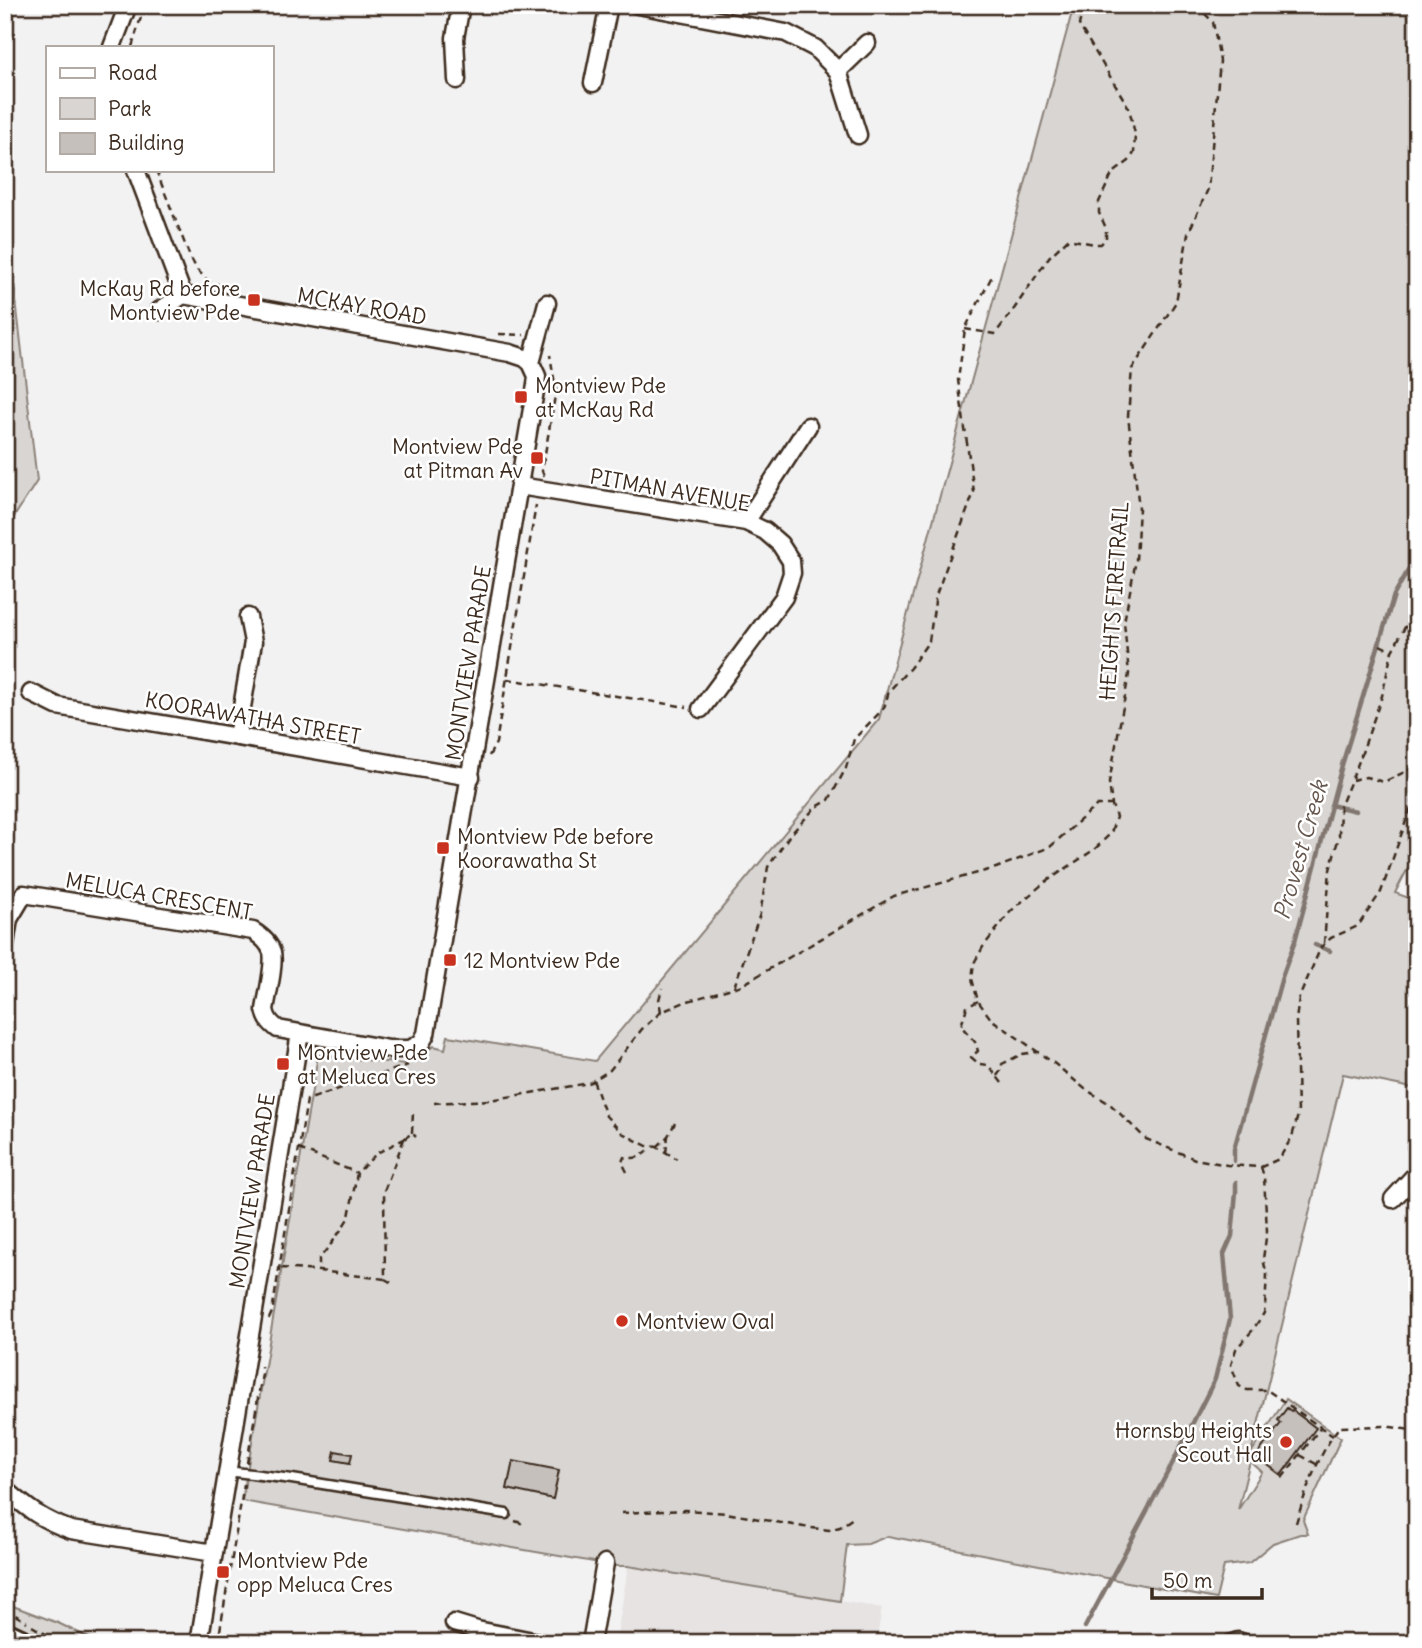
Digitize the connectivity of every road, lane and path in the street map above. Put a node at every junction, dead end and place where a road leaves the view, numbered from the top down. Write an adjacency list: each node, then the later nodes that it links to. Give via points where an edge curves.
1 (128, 5): 9 (street)
2 (461, 5): 12 (street, via 455,38)
3 (609, 5): 13 (street)
4 (638, 5): 11 (street, via 786,33 815,48)
5 (1084, 5): 22 (path, via 1079,26 1129,108 1135,134 1129,161 1112,174 1098,202 1105,238 1094,244 1069,239 1049,257 995,334)
6 (1196, 5): 41 (path, HEIGHTS FIRETRAIL, via 1213,22 1220,61 1208,189 1188,234 1176,302 1132,369 1128,416 1139,508 1136,560 1124,622 1129,674 1110,783)
7 (142, 16): 10 (path)
8 (867, 43): 11 (street)
9 (112, 46)
10 (132, 46)
11 (838, 71): 14 (street)
12 (457, 80)
13 (593, 83)
14 (858, 135)
15 (137, 172): 19 (street)
16 (157, 172): 18 (path, via 198,271)
17 (992, 276): 22 (path)
18 (223, 286)
19 (183, 295): 21 (street); 25 (street, MCKAY ROAD, via 510,353)
20 (547, 303): 24 (street, MONTVIEW PARADE)
21 (159, 311)
22 (965, 329): 44 (path, via 958,380 974,492 936,595 929,641 889,691 884,708 854,739 846,768 829,800 789,836 768,867 761,914)
23 (490, 334): 24 (path, via 522,335)
24 (537, 341): 25 (street, MONTVIEW PARADE)
25 (531, 363): 27 (street, MONTVIEW PARADE, via 537,376)
26 (808, 426): 28 (street)
27 (519, 486): 28 (street, PITMAN AVENUE); 38 (street, MONTVIEW PARADE)
28 (746, 522): 35 (street, PITMAN AVENUE, via 780,544 791,561 792,573 784,597)
29 (1417, 606): 32 (path)
30 (248, 617): 36 (street, via 253,642)
31 (1380, 645): 32 (path)
32 (1392, 651): 39 (path, via 1382,696)
33 (507, 679): 35 (path)
34 (31, 693): 36 (street, KOORAWATHA STREET, via 57,706)
35 (701, 709)
36 (237, 737): 38 (street, KOORAWATHA STREET)
37 (1417, 769): 39 (path, via 1384,782 1366,777)
38 (471, 777): 48 (street, MONTVIEW PARADE, via 421,1043 410,1049 389,1049)
39 (1352, 780): 42 (path, via 1340,807)
40 (1417, 790): 42 (path, via 1381,892 1358,926)
41 (1112, 806): 44 (path, via 1097,805 1050,847 996,868 894,896); 46 (path, HEIGHTS FIRETRAIL, via 1116,817 1111,832 1096,849 1011,911 983,947 972,979)
42 (1324, 943): 65 (path, via 1299,998 1297,1115 1292,1137 1279,1159)
43 (5, 945): 48 (street, MELUCA CRESCENT, via 9,919 24,894 253,931 272,952 266,1017 278,1029)
44 (734, 987): 47 (path)
45 (662, 988): 47 (path)
46 (978, 1001): 49 (path, via 991,1018); 51 (path, via 967,1007 961,1026 978,1051 971,1057 988,1065)
47 (661, 1012): 52 (path, via 610,1070)
48 (300, 1033): 81 (street, MONTVIEW PARADE)
49 (1037, 1052): 51 (path, via 1002,1064); 65 (path, via 1110,1104 1146,1139 1195,1160)
50 (414, 1063): 62 (path, via 307,1100)
51 (997, 1076): 53 (path)
52 (593, 1080): 54 (path, via 490,1100); 61 (path, via 606,1116 622,1133)
53 (1002, 1083)
54 (434, 1103)
55 (412, 1112): 57 (path)
56 (675, 1123): 58 (path)
57 (412, 1133): 59 (path); 60 (path)
58 (668, 1136): 61 (path); 63 (path)
59 (416, 1137)
60 (404, 1139): 67 (path, via 377,1153); 72 (path, via 383,1192)
61 (655, 1147): 63 (path); 66 (path, via 633,1159 624,1157)
62 (299, 1149): 67 (path); 70 (path)
63 (666, 1153): 64 (path)
64 (677, 1160)
65 (1261, 1167): 76 (path, via 1267,1231 1262,1259 1267,1275 1265,1307 1236,1349 1231,1365 1239,1386 1268,1390)
66 (627, 1172)
67 (357, 1173): 71 (path, via 349,1217 319,1259)
68 (1417, 1173): 69 (street)
69 (1393, 1199)
70 (279, 1268): 71 (path); 74 (path)
71 (319, 1271): 72 (path)
72 (385, 1279): 73 (path)
73 (391, 1283)
74 (266, 1325)
75 (261, 1364): 82 (path)
76 (1321, 1427): 78 (path); 79 (path)
77 (1417, 1432): 78 (path, via 1384,1426 1339,1427)
78 (1333, 1436): 80 (path)
79 (1300, 1455): 80 (path); 83 (path)
80 (1318, 1465): 88 (path)
81 (227, 1471): 82 (lane); 89 (street, MONTVIEW PARADE)
82 (246, 1473): 86 (lane); 97 (path)
83 (1282, 1478)
84 (5, 1489): 89 (street, via 34,1513 71,1530)
85 (621, 1513): 87 (path, via 726,1513 829,1530)
86 (506, 1514)
87 (853, 1518)
88 (1296, 1523)
89 (214, 1553): 96 (street, MONTVIEW PARADE)
90 (605, 1563): 99 (street)
91 (5, 1609): 95 (path)
92 (454, 1623): 98 (street)
93 (5, 1636): 94 (main road)
94 (20, 1643)
95 (67, 1643)
96 (199, 1643)
97 (218, 1643)
98 (543, 1643)
99 (591, 1643)
100 (1232, 1643): 101 (street)
101 (1244, 1643)

